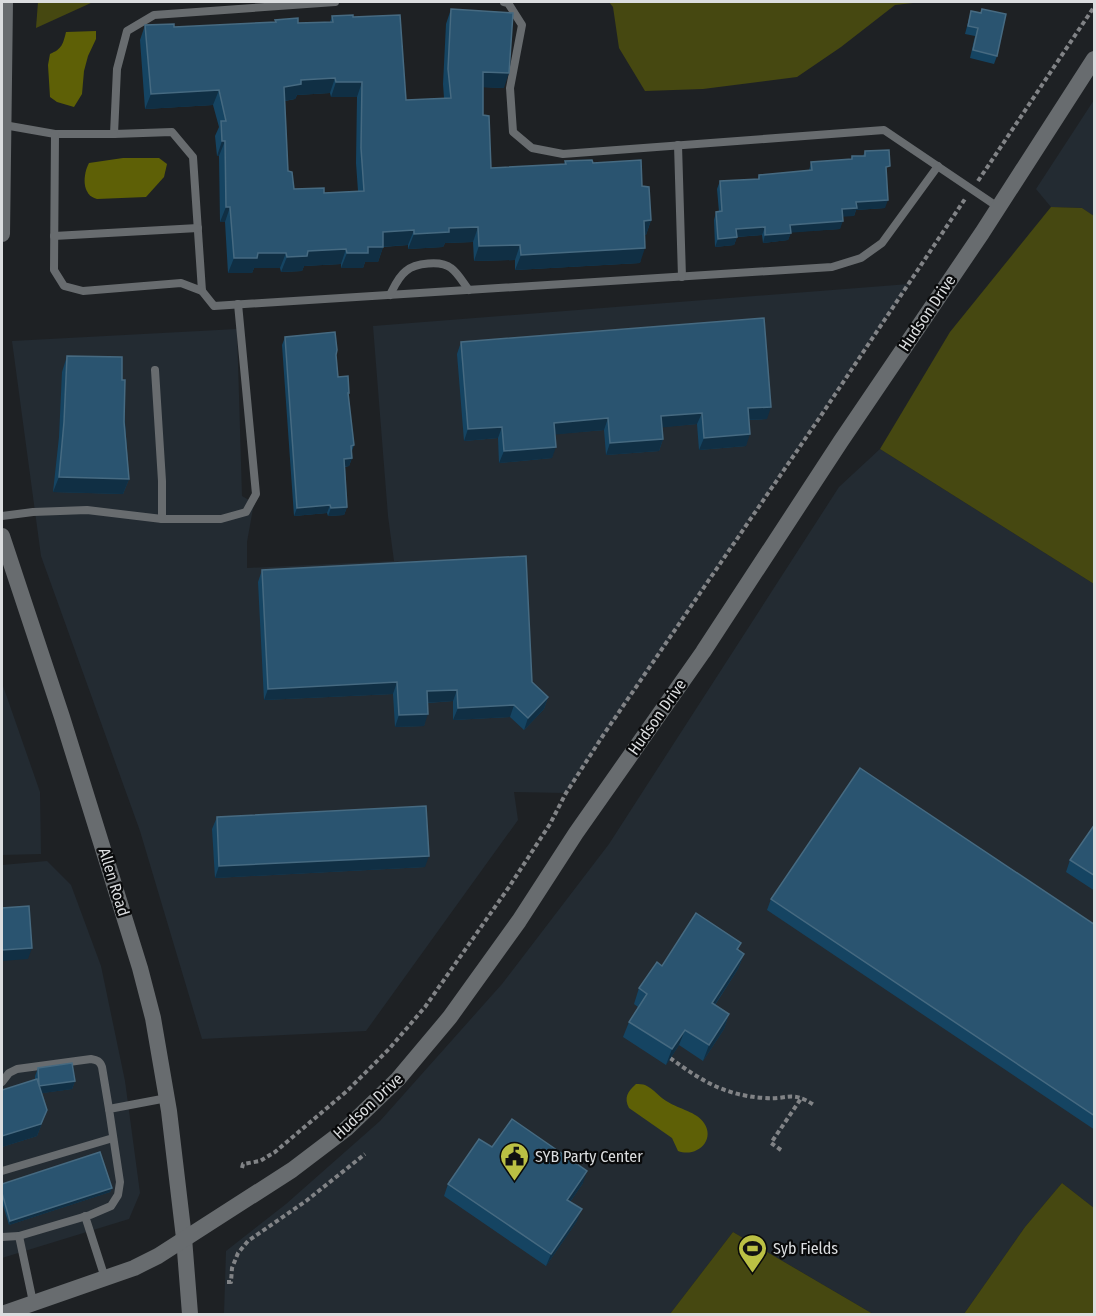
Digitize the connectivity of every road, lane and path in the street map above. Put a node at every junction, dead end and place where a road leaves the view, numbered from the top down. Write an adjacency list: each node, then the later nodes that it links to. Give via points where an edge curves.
1 (5, 2): 6 (main road)
2 (335, 2): 8 (lane, via 154,15 127,31 117,69)
3 (504, 2): 9 (lane, via 522,26 510,88 513,132 532,148 562,154)
4 (1095, 7): 11 (path)
5 (1095, 59): 12 (main road, Hudson Drive)
6 (3, 125): 7 (lane); 14 (main road)
7 (55, 134): 8 (lane); 15 (lane)
8 (114, 134): 13 (lane, via 172,132 193,158)
9 (678, 146): 10 (lane, via 884,130); 16 (lane)
10 (938, 166): 11 (lane); 16 (lane, via 882,243 861,258 832,267)
11 (972, 188): 12 (lane); 34 (path, via 604,734 510,887 425,1007 347,1091 275,1152 260,1161 243,1164)
12 (998, 207): 39 (main road, Hudson Drive, via 703,652 450,1017 399,1079 346,1129 292,1170)
13 (198, 228): 15 (lane); 18 (lane)
14 (2, 234)
15 (54, 236): 18 (lane, via 54,270 64,286 83,291 181,283)
16 (682, 277): 17 (lane)
17 (469, 290): 19 (lane); 19 (lane, via 451,267 421,265 408,269)
18 (202, 291): 20 (lane, via 214,306)
19 (390, 295): 20 (lane)
20 (238, 304): 23 (lane, via 256,494 246,512 221,519)
21 (155, 370): 23 (lane)
22 (2, 516): 23 (lane, via 87,510)
23 (162, 519)
24 (2, 536): 28 (main road, Allen Road, via 140,968)
25 (670, 1058): 27 (path, via 713,1086 765,1098)
26 (2, 1082): 30 (lane, via 17,1069 96,1060 102,1067)
27 (802, 1097): 29 (path); 32 (path, via 771,1143)
28 (167, 1098): 30 (lane); 39 (main road, Allen Road)
29 (814, 1104)
30 (109, 1109): 31 (lane)
31 (113, 1138): 35 (lane); 36 (lane, via 120,1182 118,1195 111,1206)
32 (781, 1150)
33 (365, 1154): 41 (path, via 248,1241 238,1253 231,1282)
34 (242, 1168)
35 (2, 1171)
36 (85, 1216): 37 (lane); 40 (lane)
37 (19, 1236): 38 (lane); 42 (lane)
38 (2, 1237)
39 (184, 1238): 40 (main road, Hudson Drive, via 158,1256); 44 (main road)
40 (105, 1278): 42 (main road, Hudson Drive)
41 (227, 1282)
42 (33, 1302): 43 (main road, Hudson Drive)
43 (2, 1314)
44 (190, 1314)

